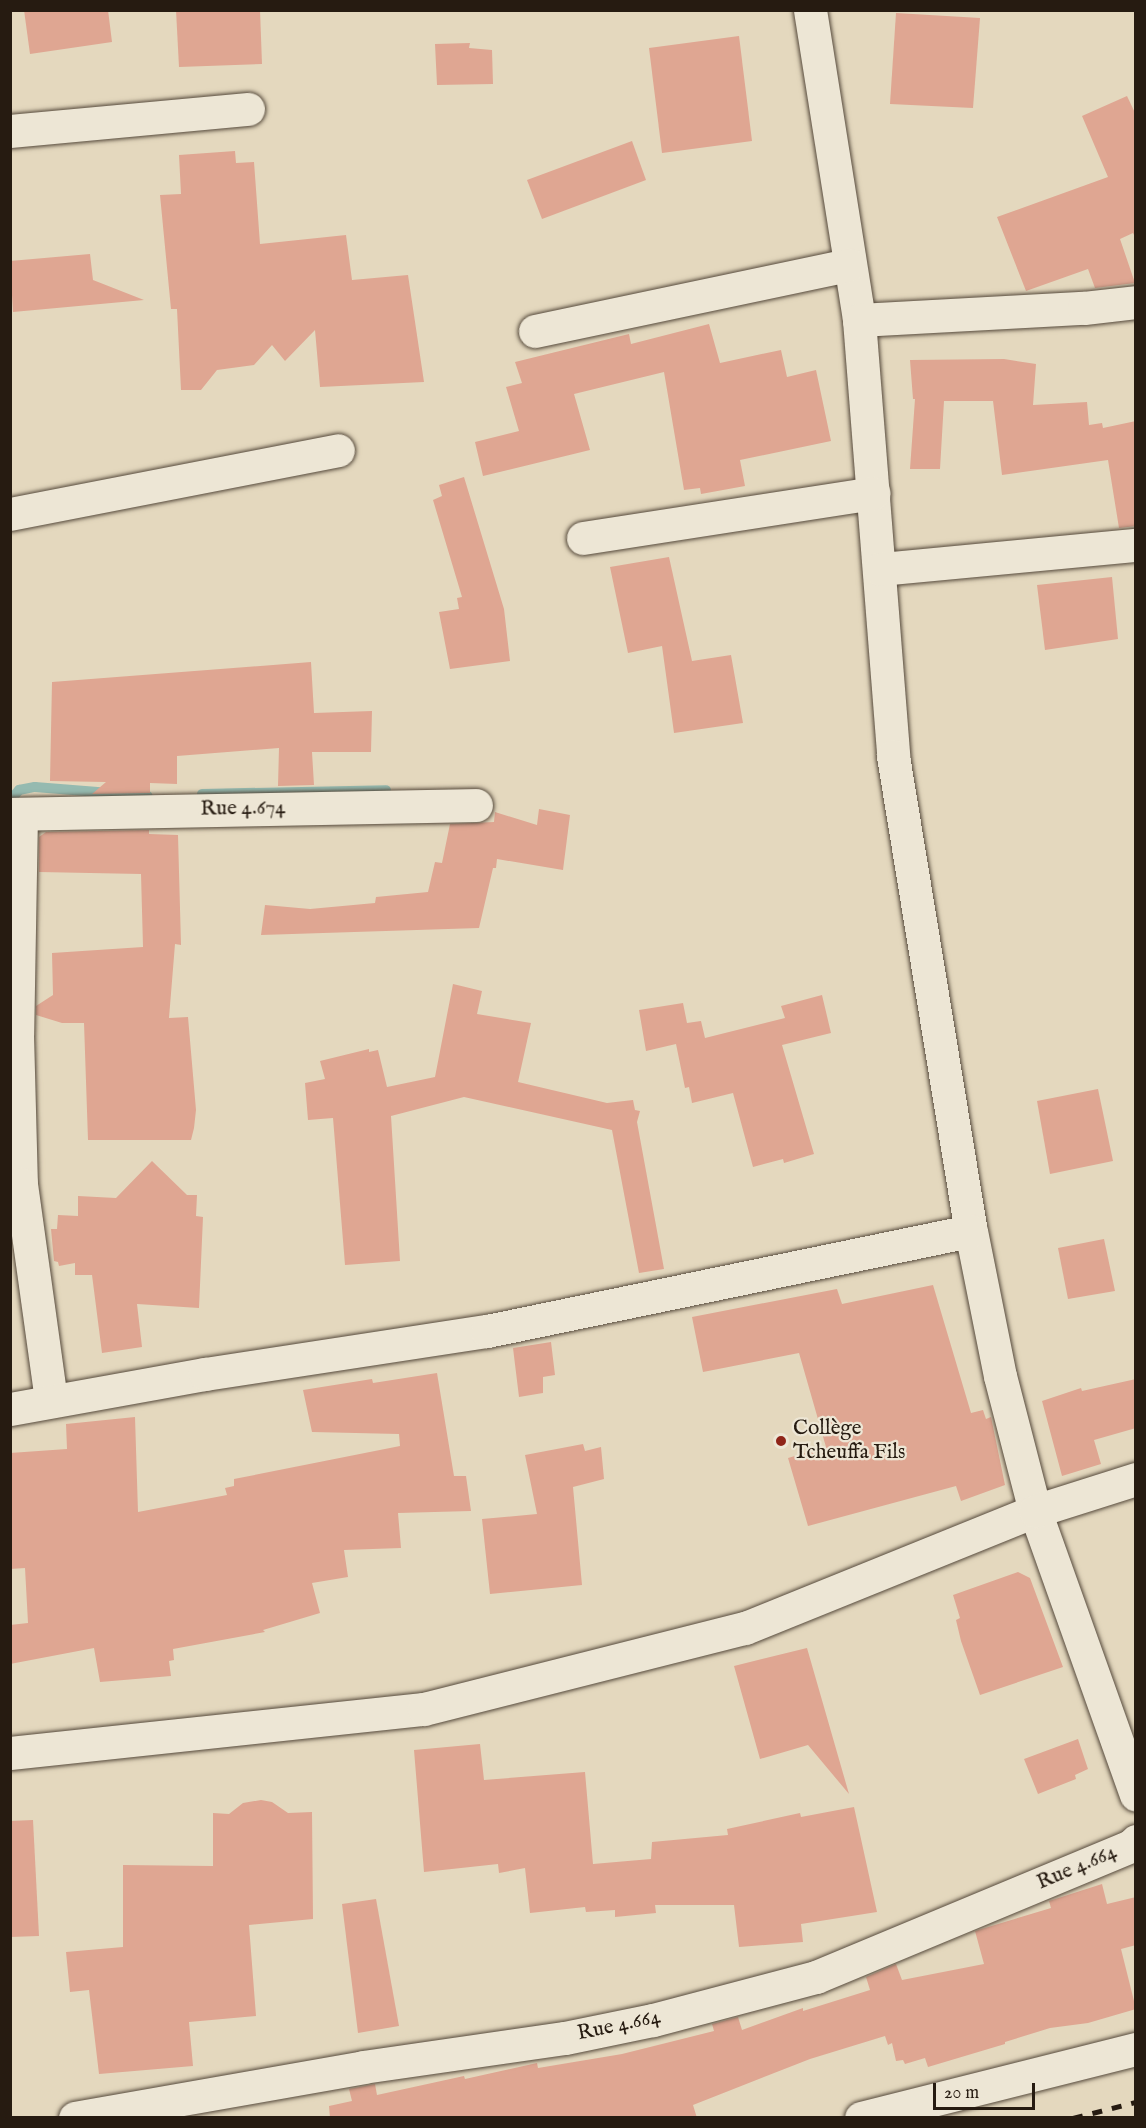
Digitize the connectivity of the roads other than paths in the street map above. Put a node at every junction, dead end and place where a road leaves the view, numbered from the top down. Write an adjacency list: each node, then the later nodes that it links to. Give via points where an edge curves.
1 (810, 10): 4 (street)
2 (248, 109): 3 (street)
3 (10, 131)
4 (849, 265): 6 (street); 7 (street)
5 (1136, 302): 6 (street)
6 (859, 320): 9 (street)
7 (535, 332)
8 (338, 450): 10 (street)
9 (873, 493): 11 (street); 13 (street)
10 (10, 514)
11 (583, 538)
12 (1136, 545): 13 (street)
13 (880, 569): 16 (street, via 893,756)
14 (476, 805): 15 (street, Rue 4.674)
15 (16, 814): 17 (street, via 21,1184)
16 (971, 1231): 17 (street, via 487,1331); 20 (street, via 1000,1376)
17 (51, 1400): 18 (street)
18 (10, 1409)
19 (1136, 1479): 20 (street)
20 (1035, 1510): 21 (street, via 745,1628 424,1709); 22 (street)
21 (10, 1753)
22 (1136, 1795)
23 (1136, 1841): 25 (street, Rue 4.664, via 816,1977 653,2020 565,2038 363,2067)
24 (1136, 2049): 26 (street)
25 (75, 2118)
26 (861, 2118)

